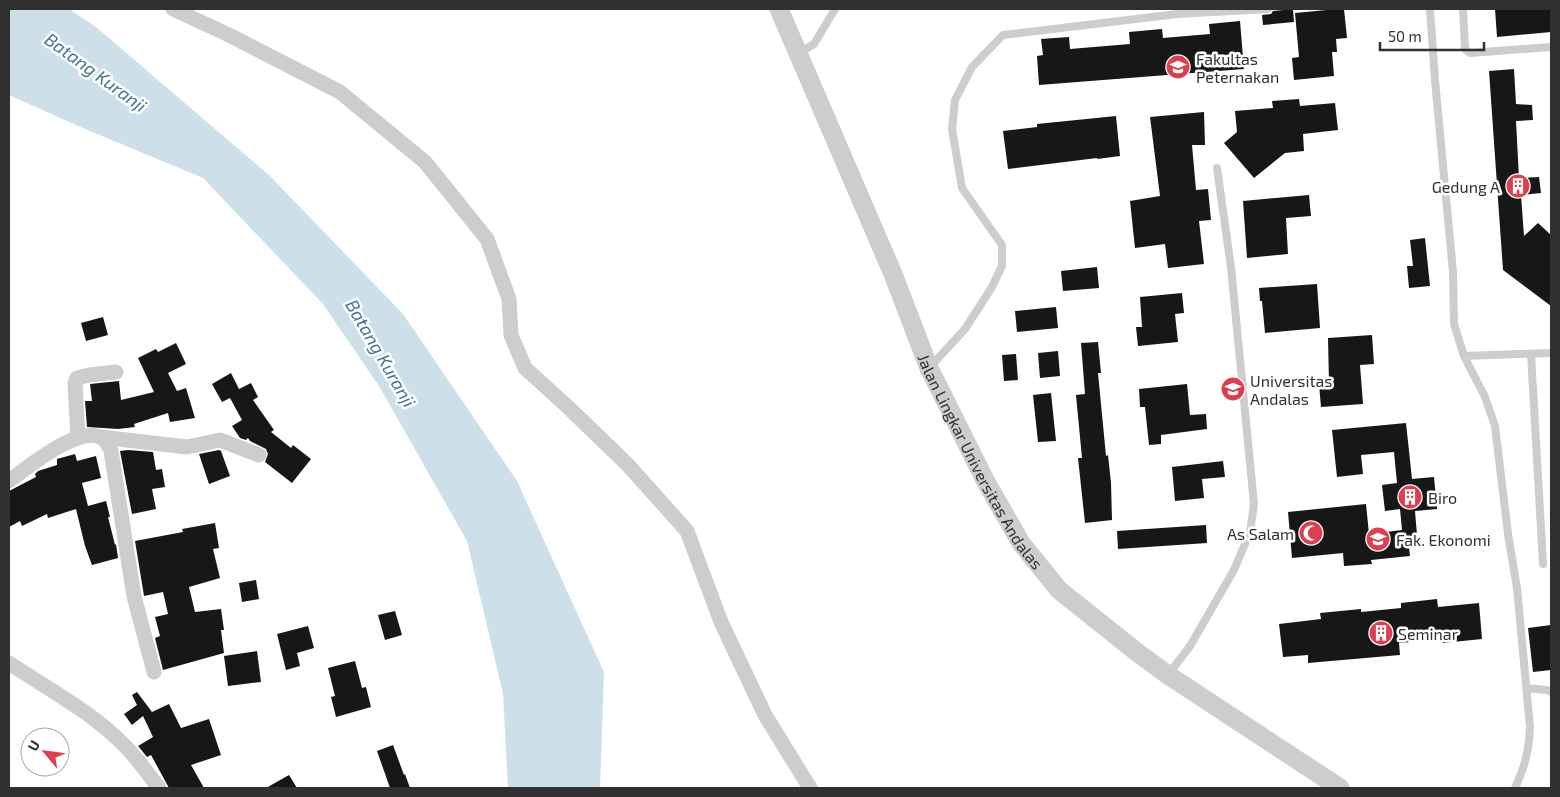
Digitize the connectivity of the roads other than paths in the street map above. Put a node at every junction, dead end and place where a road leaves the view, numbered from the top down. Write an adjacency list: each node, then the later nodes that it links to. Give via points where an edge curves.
1 (173, 9): 26 (street, via 340,92 425,162 487,239 509,299 511,335 525,368 628,466 687,531 721,622 765,715)
2 (779, 9): 8 (street, Jalan Lingkar Universitas Andalas)
3 (835, 9): 8 (lane, via 814,44)
4 (1268, 9): 13 (lane, via 1177,14 1002,35 972,67 955,100 952,129 962,188 1002,245 1002,266 992,288 965,329)
5 (1430, 9): 12 (lane, via 1453,272 1454,324)
6 (1463, 9): 7 (lane, via 1465,49 1470,53)
7 (1551, 47)
8 (798, 54): 13 (street, Jalan Lingkar Universitas Andalas, via 893,274)
9 (1217, 168): 22 (lane, via 1231,267 1254,504 1250,532 1234,570 1190,646)
10 (1551, 353): 11 (lane)
11 (1531, 354): 12 (lane); 19 (lane)
12 (1464, 356): 23 (lane, via 1485,397 1495,426)
13 (929, 368): 22 (street, Jalan Lingkar Universitas Andalas, via 986,482 1021,543 1058,590)
14 (116, 372): 16 (street, via 77,378)
15 (101, 437): 16 (street); 17 (street, via 188,447 220,440); 21 (street, via 111,451 134,596)
16 (78, 438): 18 (street, via 57,446)
17 (259, 455)
18 (9, 481)
19 (1543, 564)
20 (9, 662): 25 (street, via 110,732)
21 (154, 672)
22 (1168, 676): 27 (street, Jalan Lingkar Universitas Andalas)
23 (1527, 688): 24 (lane); 28 (lane, via 1529,750)
24 (1551, 692)
25 (159, 788)
26 (810, 788)
27 (1340, 788)
28 (1515, 788)

